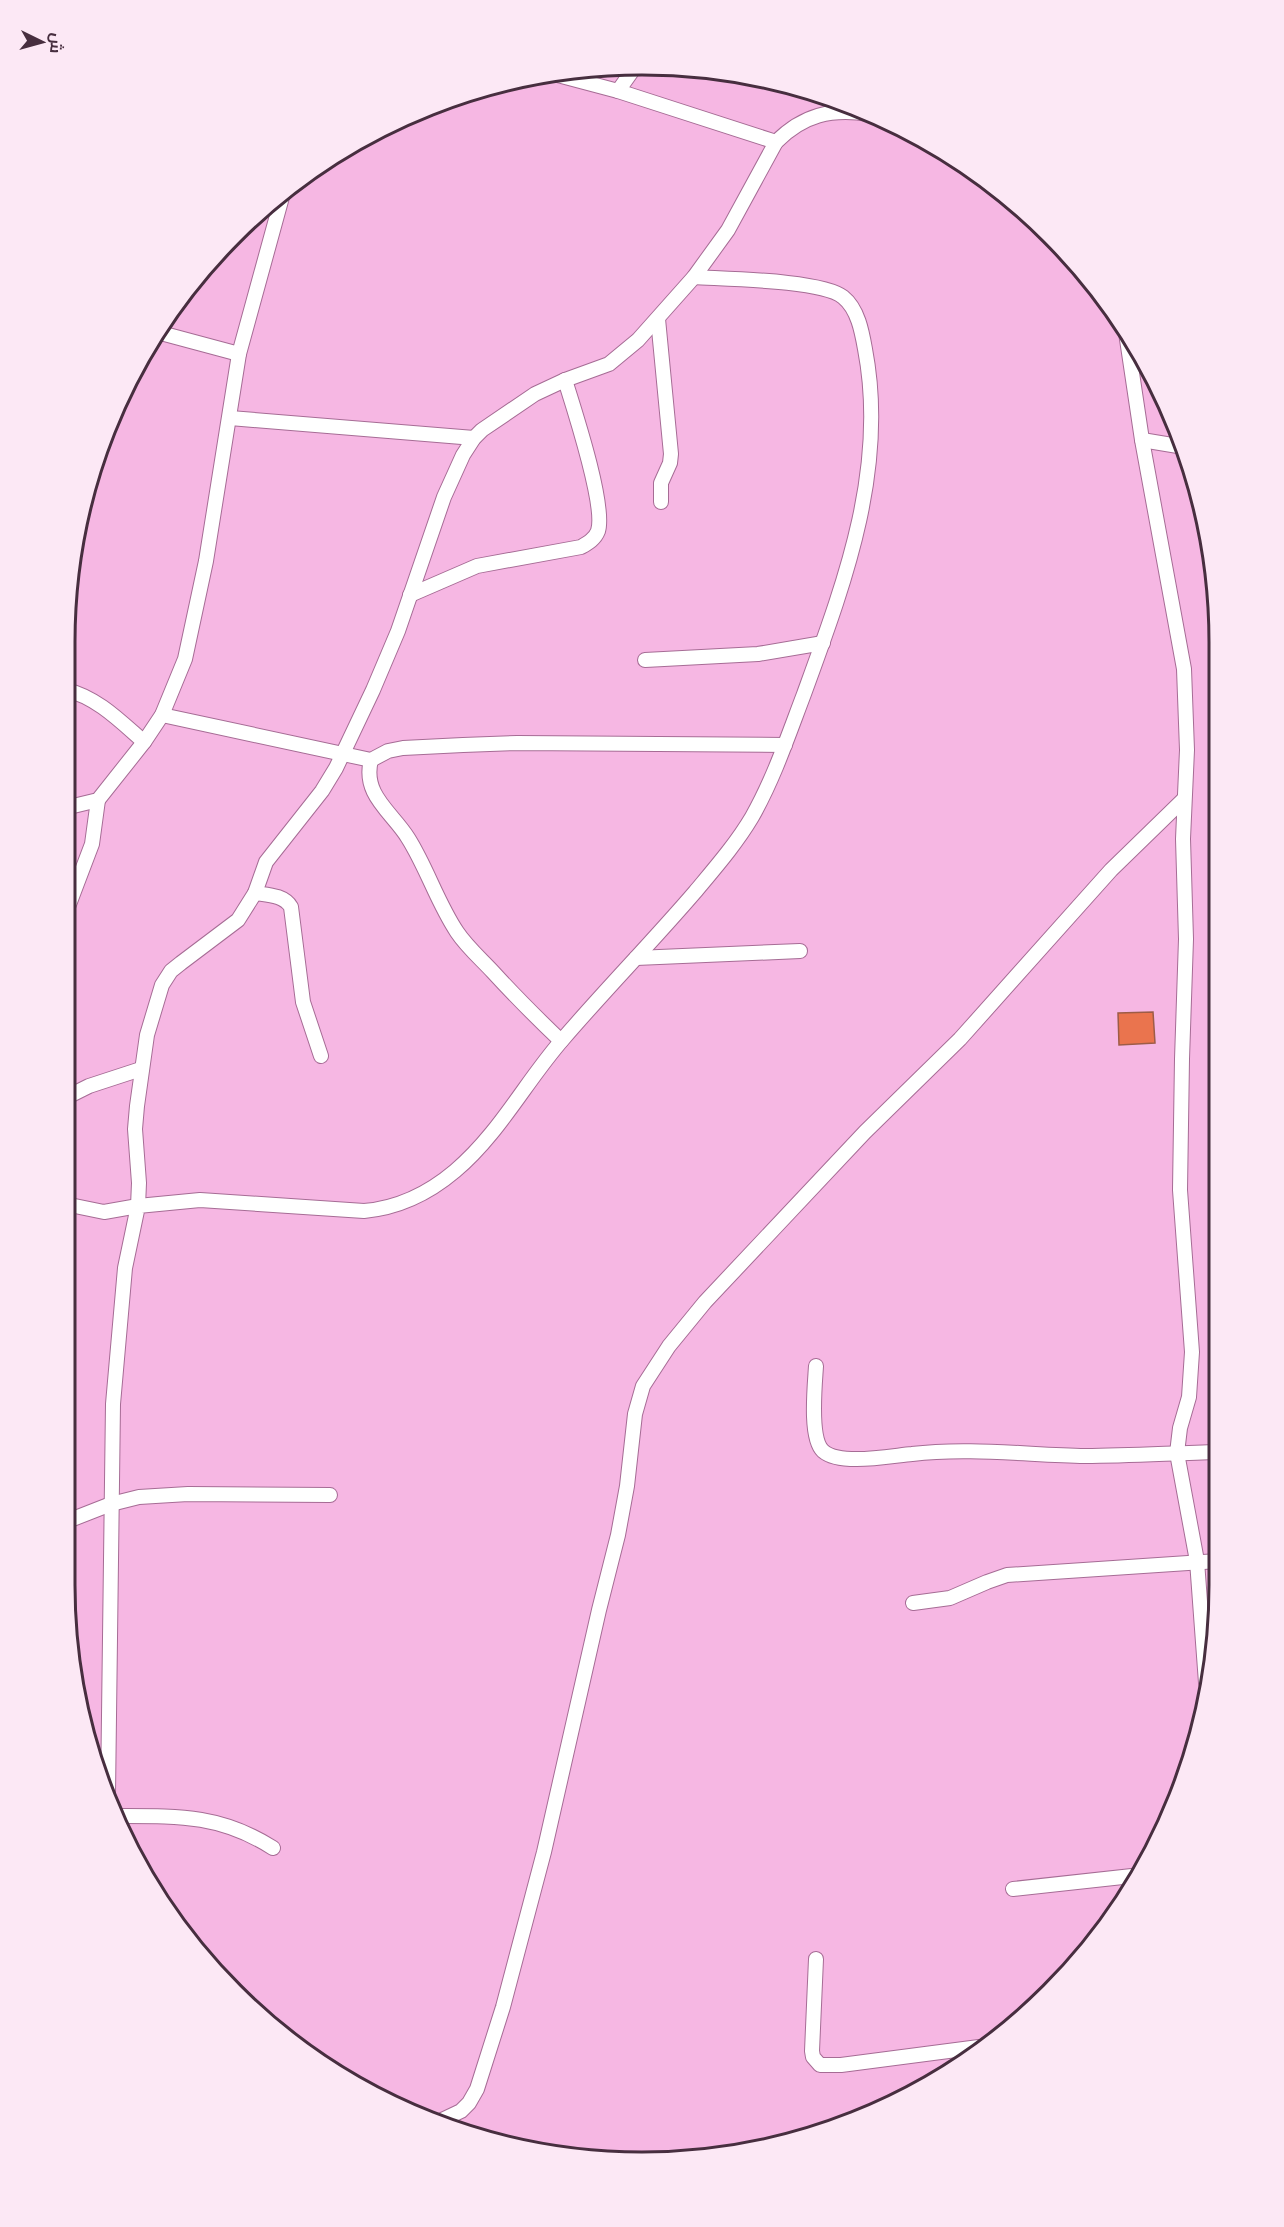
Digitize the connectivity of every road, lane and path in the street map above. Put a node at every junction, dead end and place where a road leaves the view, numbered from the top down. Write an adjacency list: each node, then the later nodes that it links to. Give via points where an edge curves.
1 (629, 75): 3 (street)
2 (574, 79): 3 (street)
3 (618, 91): 5 (street)
4 (841, 111): 5 (street, via 803,120)
5 (776, 142): 7 (street, via 728,230)
6 (279, 207): 11 (street)
7 (694, 277): 8 (street); 19 (street, via 830,290 849,303 860,325 871,405 868,464 851,558)
8 (658, 319): 12 (street, via 618,359); 17 (street, via 671,454 661,483)
9 (166, 334): 11 (street)
10 (1129, 352): 15 (street)
11 (239, 354): 13 (street)
12 (565, 380): 14 (street, via 534,394); 18 (street, via 591,471 597,533 581,547 477,566)
13 (230, 418): 14 (street); 22 (street, via 195,619 185,659)
14 (474, 438): 18 (street, via 444,497)
15 (1142, 440): 16 (street); 27 (street, via 1184,669)
16 (1174, 445)
17 (661, 502)
18 (410, 596): 25 (street)
19 (823, 643): 20 (street, via 758,654); 24 (street)
20 (645, 660)
21 (75, 693): 23 (street, via 106,710)
22 (162, 715): 23 (street); 25 (street)
23 (144, 742): 28 (street)
24 (785, 745): 26 (street, via 518,743 402,748); 33 (street, via 764,795 738,840)
25 (344, 754): 26 (street); 31 (street, via 322,791 266,862)
26 (371, 760): 34 (street, via 369,775 374,795 409,840 457,932)
27 (1184, 798): 42 (street, via 1186,939 1180,1190 1192,1352 1189,1397); 57 (street, via 1111,870 967,1031 865,1132 705,1302 643,1386 634,1414 618,1534 544,1852 506,1996 477,2090 461,2111)
28 (98, 800): 29 (street); 30 (street, via 92,844)
29 (75, 806)
30 (75, 889)
31 (255, 893): 35 (street, via 281,897 291,907 303,1002); 36 (street, via 238,920 171,971 162,985)
32 (800, 951): 33 (street)
33 (636, 958): 34 (street)
34 (561, 1041): 39 (street, via 479,1149 451,1174 411,1199 364,1211 200,1200)
35 (321, 1056)
36 (141, 1069): 37 (street); 39 (street, via 135,1130)
37 (75, 1093)
38 (75, 1206): 39 (street, via 104,1212)
39 (138, 1206): 44 (street, via 127,1252 119,1323)
40 (816, 1366): 42 (street, via 816,1440 824,1452 840,1458 939,1452 1086,1456)
41 (1209, 1452): 42 (street)
42 (1177, 1453): 46 (street)
43 (330, 1495): 44 (street, via 170,1495)
44 (111, 1504): 45 (street); 50 (street)
45 (75, 1517)
46 (1197, 1561): 47 (street); 48 (street, via 1007,1575 950,1599); 49 (street)
47 (1209, 1561)
48 (913, 1603)
49 (1204, 1658)
50 (108, 1776)
51 (124, 1816): 52 (street, via 196,1818 243,1831)
52 (273, 1848)
53 (1128, 1876): 54 (street)
54 (1013, 1889)
55 (816, 1959): 56 (street, via 812,2051 820,2065)
56 (968, 2048)
57 (448, 2117)

